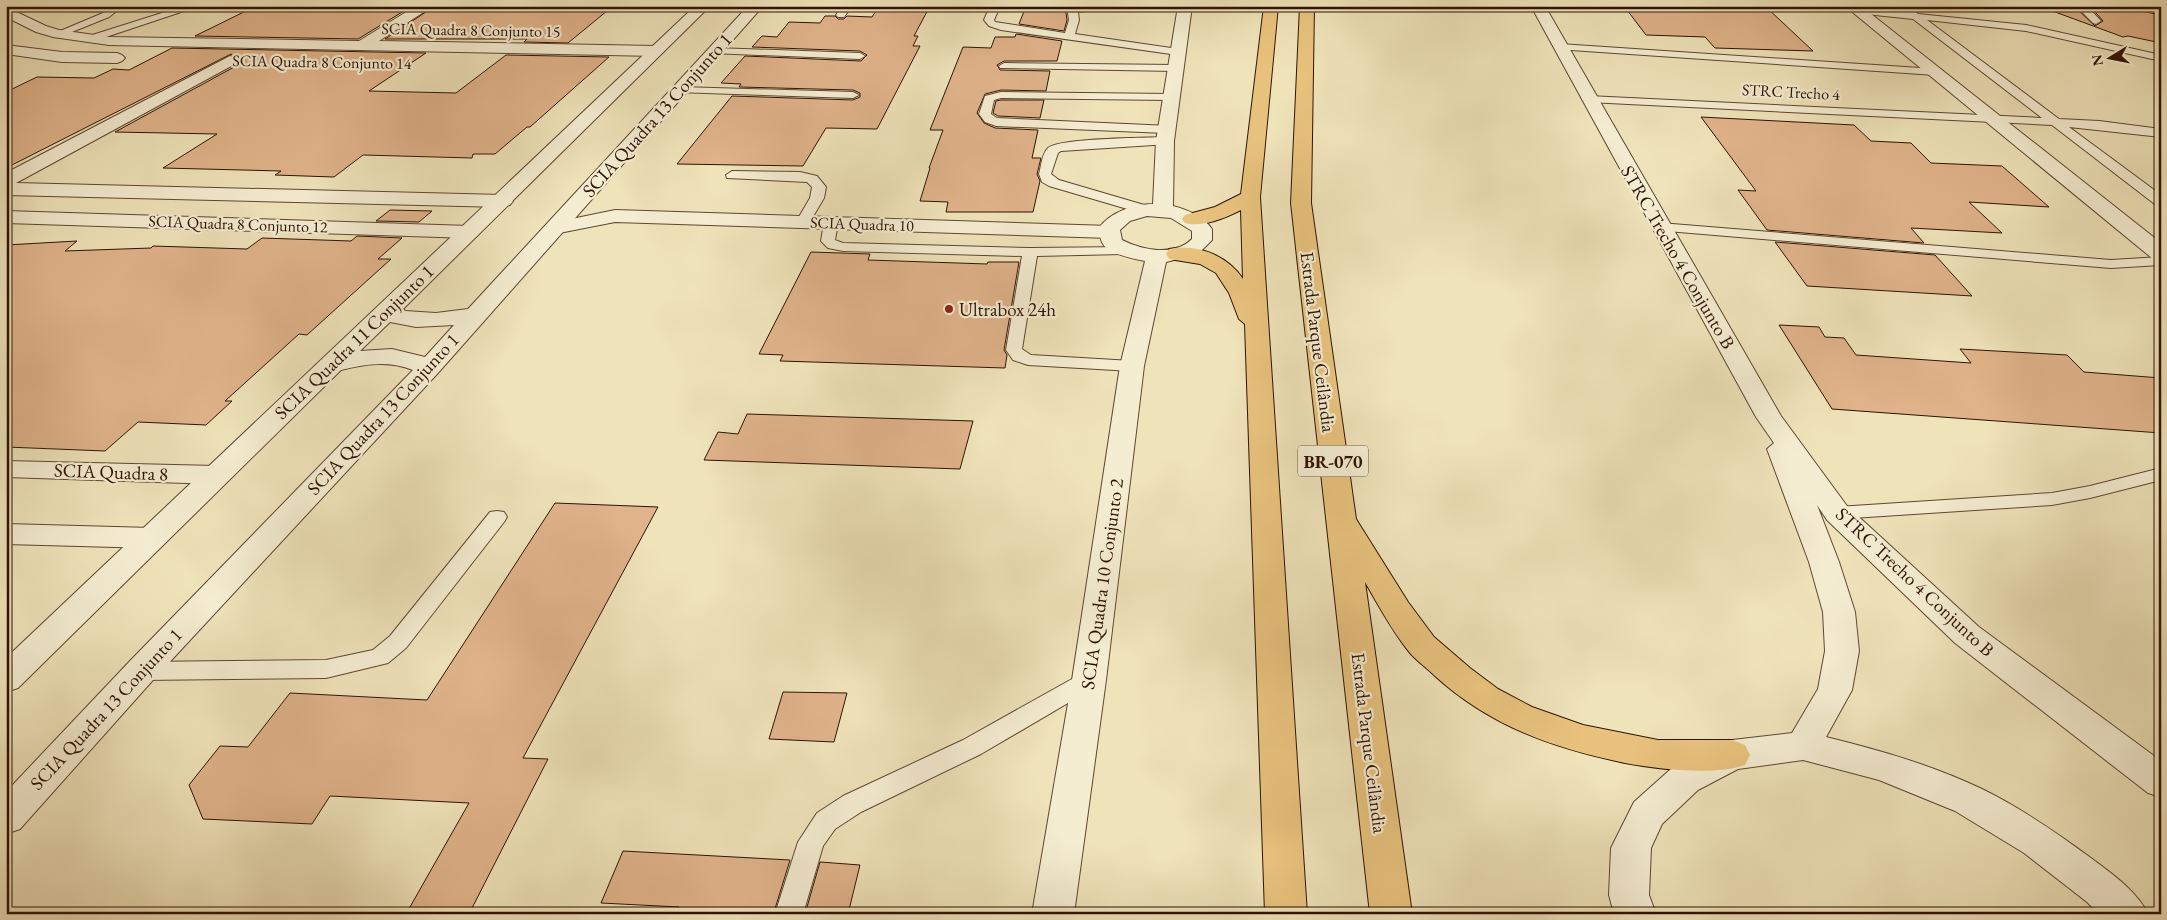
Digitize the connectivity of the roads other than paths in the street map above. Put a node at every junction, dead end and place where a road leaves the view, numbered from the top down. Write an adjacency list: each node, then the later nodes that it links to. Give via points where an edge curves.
1 (112, 6): 20 (lane, via 114,9 106,15)
2 (194, 6): 22 (lane)
3 (426, 6): 24 (street, SCIA Quadra 8 Conjunto 15)
4 (995, 6): 21 (lane, via 989,20 992,24)
5 (1102, 6): 13 (lane)
6 (1185, 6): 36 (street)
7 (1307, 6): 93 (highway, Estrada Parque Ceilândia / BR-070, via 1301,202)
8 (1538, 6): 26 (street, STRC Trecho 4 Conjunto B)
9 (1902, 6): 18 (lane)
10 (2081, 6): 19 (lane)
11 (2154, 6): 15 (lane)
12 (1270, 7): 57 (highway)
13 (1072, 8): 21 (lane, via 1074,20)
14 (1854, 8): 18 (lane); 40 (street)
15 (2161, 8)
16 (6, 11): 20 (street)
17 (726, 15): 28 (street, SCIA Quadra 11 Conjunto 1, via 685,23); 29 (street, SCIA Quadra 13 Conjunto 1)
18 (1917, 17): 33 (lane, via 2026,28); 47 (lane)
19 (2096, 21)
20 (58, 34): 22 (street)
21 (1069, 37): 36 (lane)
22 (90, 40): 23 (street)
23 (109, 41): 24 (street); 31 (street, via 75,47)
24 (361, 46): 25 (street, SCIA Quadra 8 Conjunto 15)
25 (404, 47): 28 (street, SCIA Quadra 8 Conjunto 15); 38 (street, via 407,50 402,55)
26 (1560, 48): 40 (lane); 45 (street, STRC Trecho 4 Conjunto B)
27 (6, 49): 31 (street)
28 (656, 51): 58 (street, SCIA Quadra 11 Conjunto 1, via 629,69)
29 (715, 51): 30 (lane); 41 (street, SCIA Quadra 13 Conjunto 1)
30 (860, 56)
31 (62, 57): 32 (street)
32 (131, 58)
33 (2161, 58)
34 (201, 60): 35 (street, SCIA Quadra 8 Conjunto 14)
35 (230, 60): 37 (street, SCIA Quadra 8 Conjunto 14); 52 (street)
36 (1177, 60): 39 (lane); 44 (street)
37 (250, 61)
38 (384, 62)
39 (1004, 66)
40 (1934, 72): 46 (street)
41 (680, 90): 42 (lane); 59 (street, SCIA Quadra 13 Conjunto 1)
42 (853, 95)
43 (1067, 95): 44 (lane); 48 (lane); 48 (lane, via 1001,95 988,100 985,114 989,120)
44 (1171, 97): 50 (street)
45 (1588, 99): 46 (lane, STRC Trecho 4); 70 (street, STRC Trecho 4 Conjunto B)
46 (1992, 118): 47 (lane, STRC Trecho 4); 78 (street)
47 (2055, 122): 49 (lane, STRC Trecho 4); 53 (lane)
48 (1059, 125): 50 (lane)
49 (2161, 133)
50 (1165, 135): 61 (street); 61 (lane, via 1056,148 1052,151 1045,174 1054,183)
51 (732, 175): 66 (lane, via 812,179 819,187 817,198)
52 (6, 181)
53 (2141, 187): 54 (lane); 60 (lane)
54 (2161, 188)
55 (6, 189): 56 (street)
56 (180, 194): 58 (street); 65 (street, via 174,202 158,210)
57 (1250, 197): 64 (highway, via 1217,215); 83 (highway)
58 (503, 201): 72 (street, SCIA Quadra 11 Conjunto 1)
59 (578, 202): 62 (street, SCIA Quadra 10); 71 (street, SCIA Quadra 13 Conjunto 1)
60 (2161, 202)
61 (1154, 211): 64 (street, via 1180,213); 73 (street, via 1123,218 1109,228)
62 (615, 216): 66 (street, SCIA Quadra 10); 71 (street, SCIA Quadra 10)
63 (8, 217): 65 (street, SCIA Quadra 8 Conjunto 12)
64 (1192, 219): 79 (street, via 1202,229 1202,240 1192,250)
65 (115, 220): 72 (street, SCIA Quadra 8 Conjunto 12)
66 (803, 222): 67 (street, SCIA Quadra 10)
67 (831, 223): 68 (street, SCIA Quadra 10); 74 (lane, via 828,241 833,245)
68 (893, 225): 69 (street, SCIA Quadra 10); 74 (lane)
69 (954, 227): 73 (street, SCIA Quadra 10); 75 (lane)
70 (1660, 227): 80 (lane, via 2111,264); 87 (street, STRC Trecho 4 Conjunto B)
71 (554, 228): 82 (street, SCIA Quadra 13 Conjunto 1)
72 (470, 232): 81 (street, SCIA Quadra 11 Conjunto 1)
73 (1110, 232): 76 (street, via 1112,243)
74 (880, 248): 75 (lane)
75 (940, 249): 77 (lane)
76 (1123, 250): 77 (lane); 79 (street)
77 (1030, 252): 85 (lane, via 1014,350 1019,356 1028,360)
78 (2161, 254)
79 (1167, 255): 83 (highway, via 1209,259 1221,266 1242,296); 85 (street, SCIA Quadra 10 Conjunto 2)
80 (2161, 261)
81 (391, 308): 82 (street, via 396,316 409,320 432,321); 84 (street, SCIA Quadra 11 Conjunto 1)
82 (476, 314): 86 (street, SCIA Quadra 13 Conjunto 1)
83 (1258, 338): 105 (highway)
84 (330, 366): 86 (street, via 361,357 385,355 410,359); 90 (street, SCIA Quadra 11 Conjunto 1)
85 (1132, 366): 98 (street, SCIA Quadra 10 Conjunto 2)
86 (429, 368): 96 (street, SCIA Quadra 13 Conjunto 1)
87 (1769, 417): 91 (street, STRC Trecho 4 Conjunto B); 99 (street, via 1824,562 1840,622 1842,651 1835,690)
88 (6, 468): 90 (street, SCIA Quadra 8)
89 (2161, 474): 91 (lane, via 2052,499)
90 (216, 475): 95 (street, SCIA Quadra 11 Conjunto 1)
91 (1837, 513): 101 (street, STRC Trecho 4 Conjunto B, via 1967,635)
92 (497, 517): 96 (lane, via 398,642 380,657 326,669)
93 (1341, 518): 100 (highway, via 1422,645 1486,698 1520,717 1580,739 1658,755); 106 (highway, Estrada Parque Ceilândia / BR-070)
94 (6, 534): 95 (street)
95 (152, 538): 97 (street, SCIA Quadra 11 Conjunto 1)
96 (140, 671): 102 (street, SCIA Quadra 13 Conjunto 1)
97 (6, 679)
98 (1089, 680): 103 (lane, via 972,747 852,804 826,821 811,842); 104 (street, SCIA Quadra 10 Conjunto 2)
99 (1802, 746): 100 (street); 108 (street, via 1886,767 1968,800 2038,841 2101,889)
100 (1732, 755): 107 (street, via 1685,779 1648,813 1631,848 1629,896)
101 (2161, 782)
102 (6, 818)
103 (789, 914)
104 (1053, 914)
105 (1286, 914)
106 (1391, 914)
107 (1635, 914)
108 (2127, 914)

